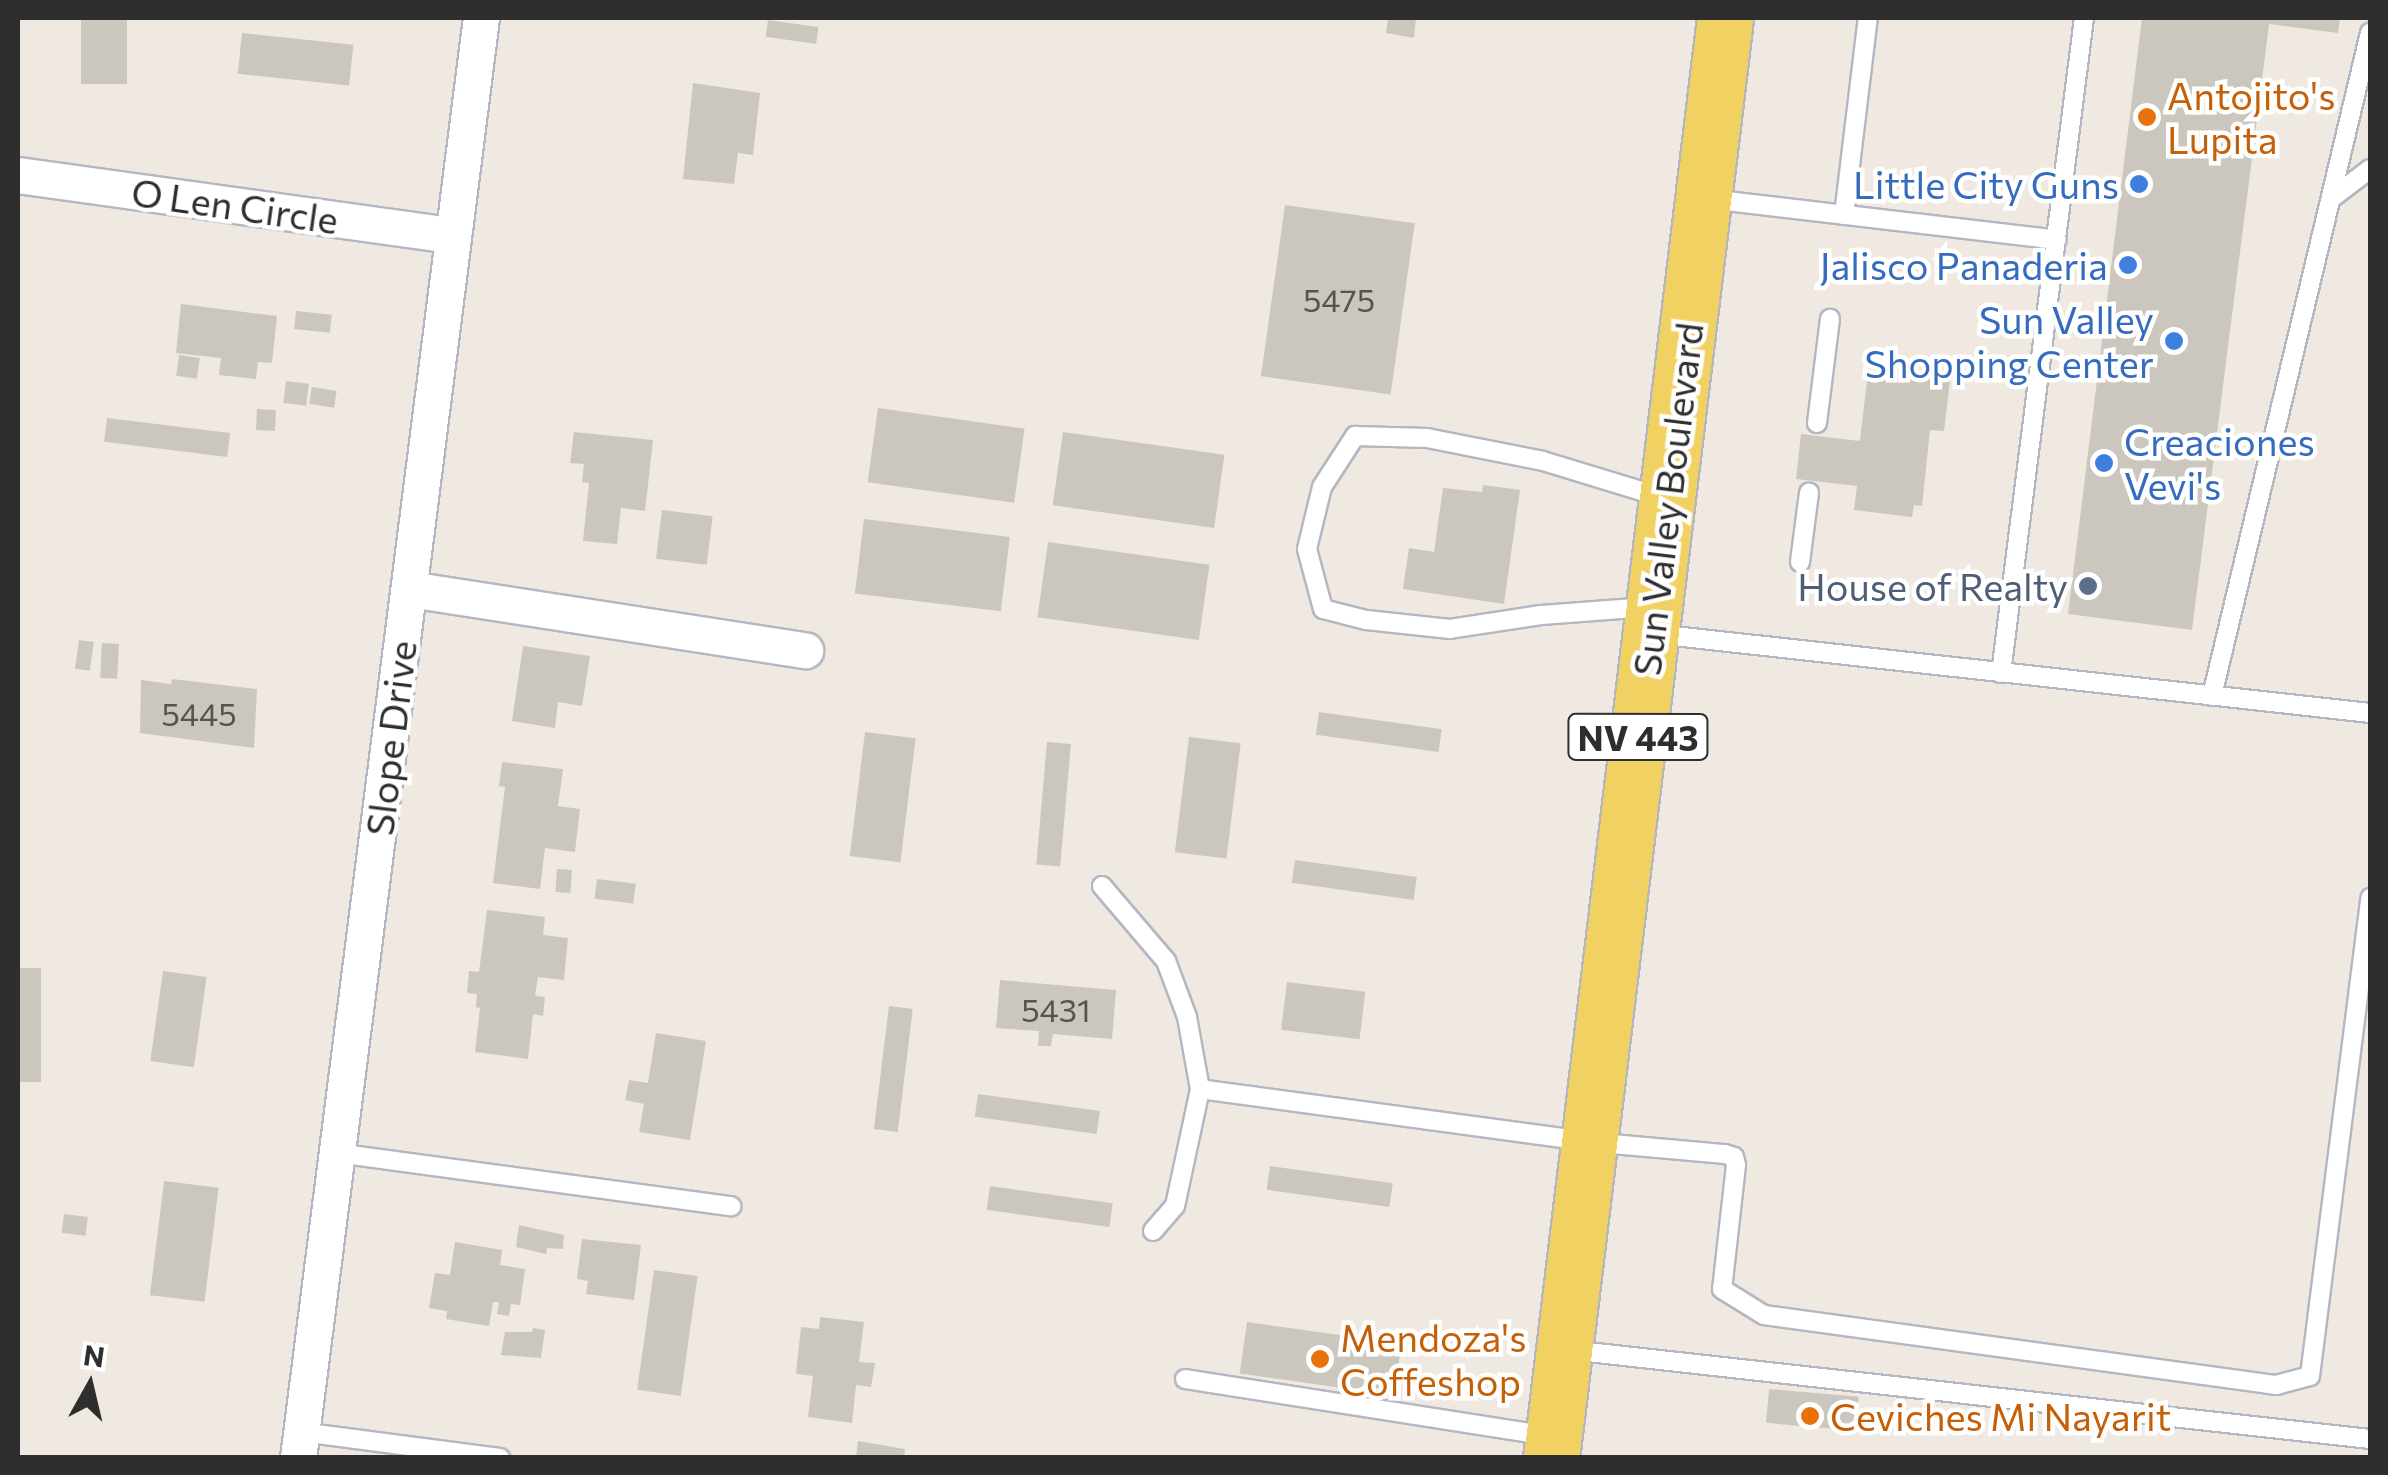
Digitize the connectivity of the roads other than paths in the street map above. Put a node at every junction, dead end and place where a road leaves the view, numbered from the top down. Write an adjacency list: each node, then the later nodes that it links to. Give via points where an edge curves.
1 (480, 18): 11 (street, Slope Drive)
2 (1725, 18): 8 (main road, Sun Valley Boulevard / NV 443)
3 (1868, 18): 10 (lane)
4 (2084, 18): 12 (lane)
5 (2370, 33): 9 (lane)
6 (2370, 169): 9 (lane)
7 (18, 175): 11 (street, O Len Circle)
8 (1702, 198): 10 (lane); 16 (main road, Sun Valley Boulevard / NV 443)
9 (2332, 198): 22 (lane)
10 (1844, 215): 12 (lane)
11 (454, 236): 18 (street, Slope Drive)
12 (2057, 240): 21 (lane)
13 (1830, 319): 14 (lane)
14 (1818, 423)
15 (1809, 492): 17 (lane)
16 (1667, 498): 19 (main road, Sun Valley Boulevard / NV 443); 19 (lane, via 1543,461 1427,438 1355,436 1322,487 1307,550 1322,609 1366,620 1450,629 1541,615)
17 (1800, 562)
18 (408, 588): 20 (street); 28 (street, Slope Drive)
19 (1652, 620): 21 (lane); 27 (main road, Sun Valley Boulevard / NV 443)
20 (805, 650)
21 (2001, 673): 22 (lane)
22 (2212, 696): 23 (lane)
23 (2370, 714)
24 (1102, 886): 26 (lane, via 1166,960 1187,1016)
25 (2370, 898): 27 (lane, via 2310,1376 2276,1385 1764,1316 1722,1289 1734,1157)
26 (1200, 1089): 27 (lane); 30 (lane, via 1175,1206)
27 (1590, 1142): 31 (main road, Sun Valley Boulevard / NV 443)
28 (337, 1153): 29 (lane); 34 (street, Slope Drive)
29 (731, 1206)
30 (1153, 1231)
31 (1564, 1349): 33 (lane); 35 (main road, Sun Valley Boulevard / NV 443)
32 (1186, 1379): 35 (lane)
33 (2370, 1439)
34 (300, 1445): 36 (lane)
35 (1553, 1447)
36 (500, 1458)

